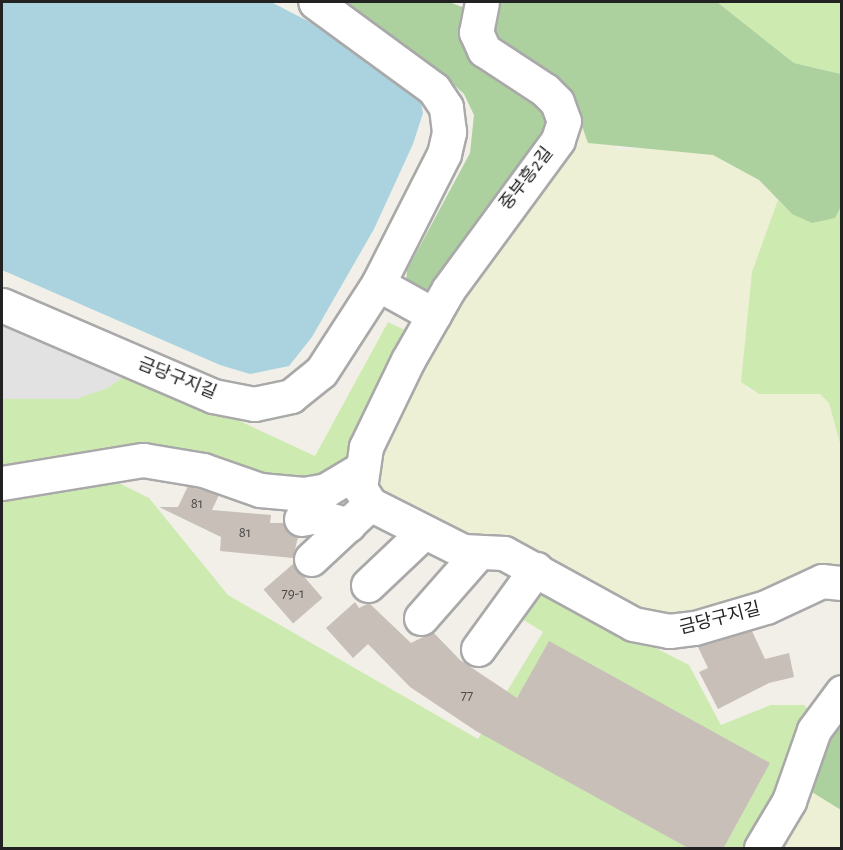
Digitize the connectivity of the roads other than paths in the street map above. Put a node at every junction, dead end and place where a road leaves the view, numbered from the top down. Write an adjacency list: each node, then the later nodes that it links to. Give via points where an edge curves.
1 (315, 2): 3 (lane, 금당구지길, via 412,68 446,106 444,154)
2 (482, 2): 5 (lane, 중부흥2길, via 476,32 484,51 544,90 557,102 564,121 558,140 497,219)
3 (378, 284): 4 (lane, 금당구지길, via 321,372 291,396 254,404 213,396); 5 (lane)
4 (2, 305)
5 (434, 315): 6 (lane)
6 (359, 470): 7 (lane, via 326,490 304,494 260,490 203,470 143,460); 8 (lane)
7 (2, 483)
8 (360, 514): 9 (lane, 금당구지길); 10 (lane, 금당구지길); 12 (lane)
9 (301, 519)
10 (424, 532): 11 (lane, 금당구지길, via 463,551); 15 (lane)
11 (479, 552): 13 (lane, 금당구지길, via 504,553); 16 (lane)
12 (311, 559)
13 (536, 569): 14 (lane, 금당구지길, via 633,624 669,631 766,607 822,581); 17 (lane)
14 (842, 583)
15 (368, 585)
16 (421, 618)
17 (478, 649)
18 (842, 692): 19 (lane, via 814,730 789,801)
19 (761, 849)

